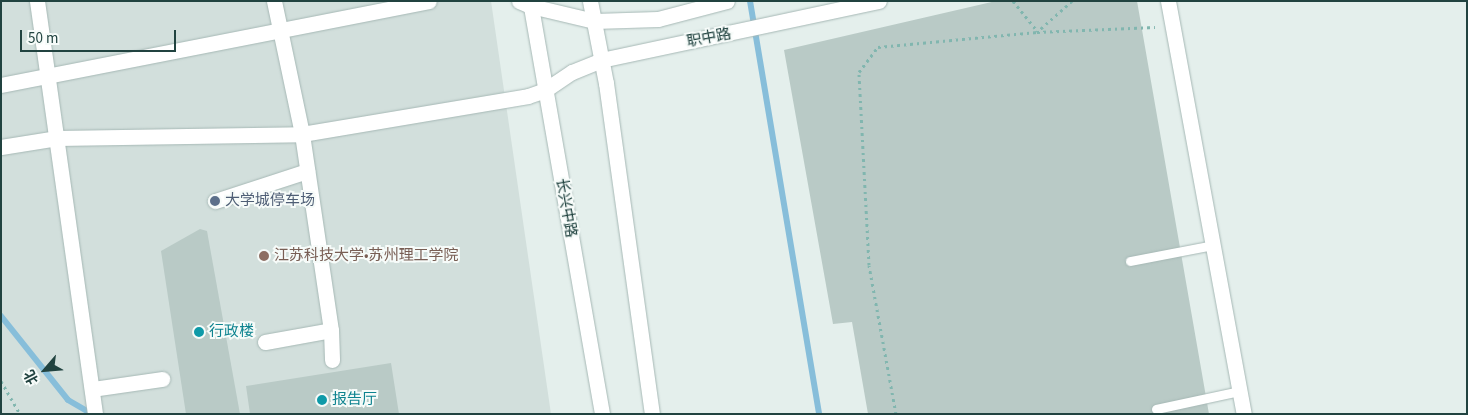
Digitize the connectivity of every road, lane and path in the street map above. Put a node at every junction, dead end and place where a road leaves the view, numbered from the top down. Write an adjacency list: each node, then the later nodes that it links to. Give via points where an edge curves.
1 (37, 1): 16 (street)
2 (274, 1): 13 (street)
3 (430, 1): 13 (street)
4 (590, 1): 11 (street)
5 (726, 1): 11 (street, 职中路, via 658,19)
6 (880, 1): 15 (street, 职中路)
7 (1013, 1): 14 (path)
8 (1072, 1): 14 (path)
9 (1168, 1): 12 (street)
10 (526, 3): 11 (street, 职中路); 18 (street, 长兴中路)
11 (594, 21): 15 (street)
12 (1173, 26): 14 (path); 24 (street)
13 (280, 32): 16 (street); 19 (street)
14 (1037, 32): 37 (path, via 878,47 859,72 869,265)
15 (601, 60): 18 (street, 职中路, via 572,72); 36 (street)
16 (49, 77): 17 (street); 20 (street)
17 (1, 85)
18 (545, 90): 19 (street, 职中路, via 528,96); 35 (street, 长兴中路)
19 (302, 134): 20 (street, 职中路); 22 (street)
20 (57, 138): 21 (street, 职中路); 32 (street)
21 (1, 147)
22 (307, 171): 23 (street); 26 (street)
23 (214, 200)
24 (1213, 245): 25 (lane); 31 (street)
25 (1130, 261)
26 (331, 330): 27 (street); 28 (street)
27 (265, 342)
28 (332, 360)
29 (162, 379): 32 (street)
30 (1, 381): 34 (path)
31 (1240, 391): 33 (lane); 38 (street)
32 (93, 401)
33 (1156, 409)
34 (20, 414)
35 (602, 414)
36 (652, 414)
37 (896, 414)
38 (1244, 414)

